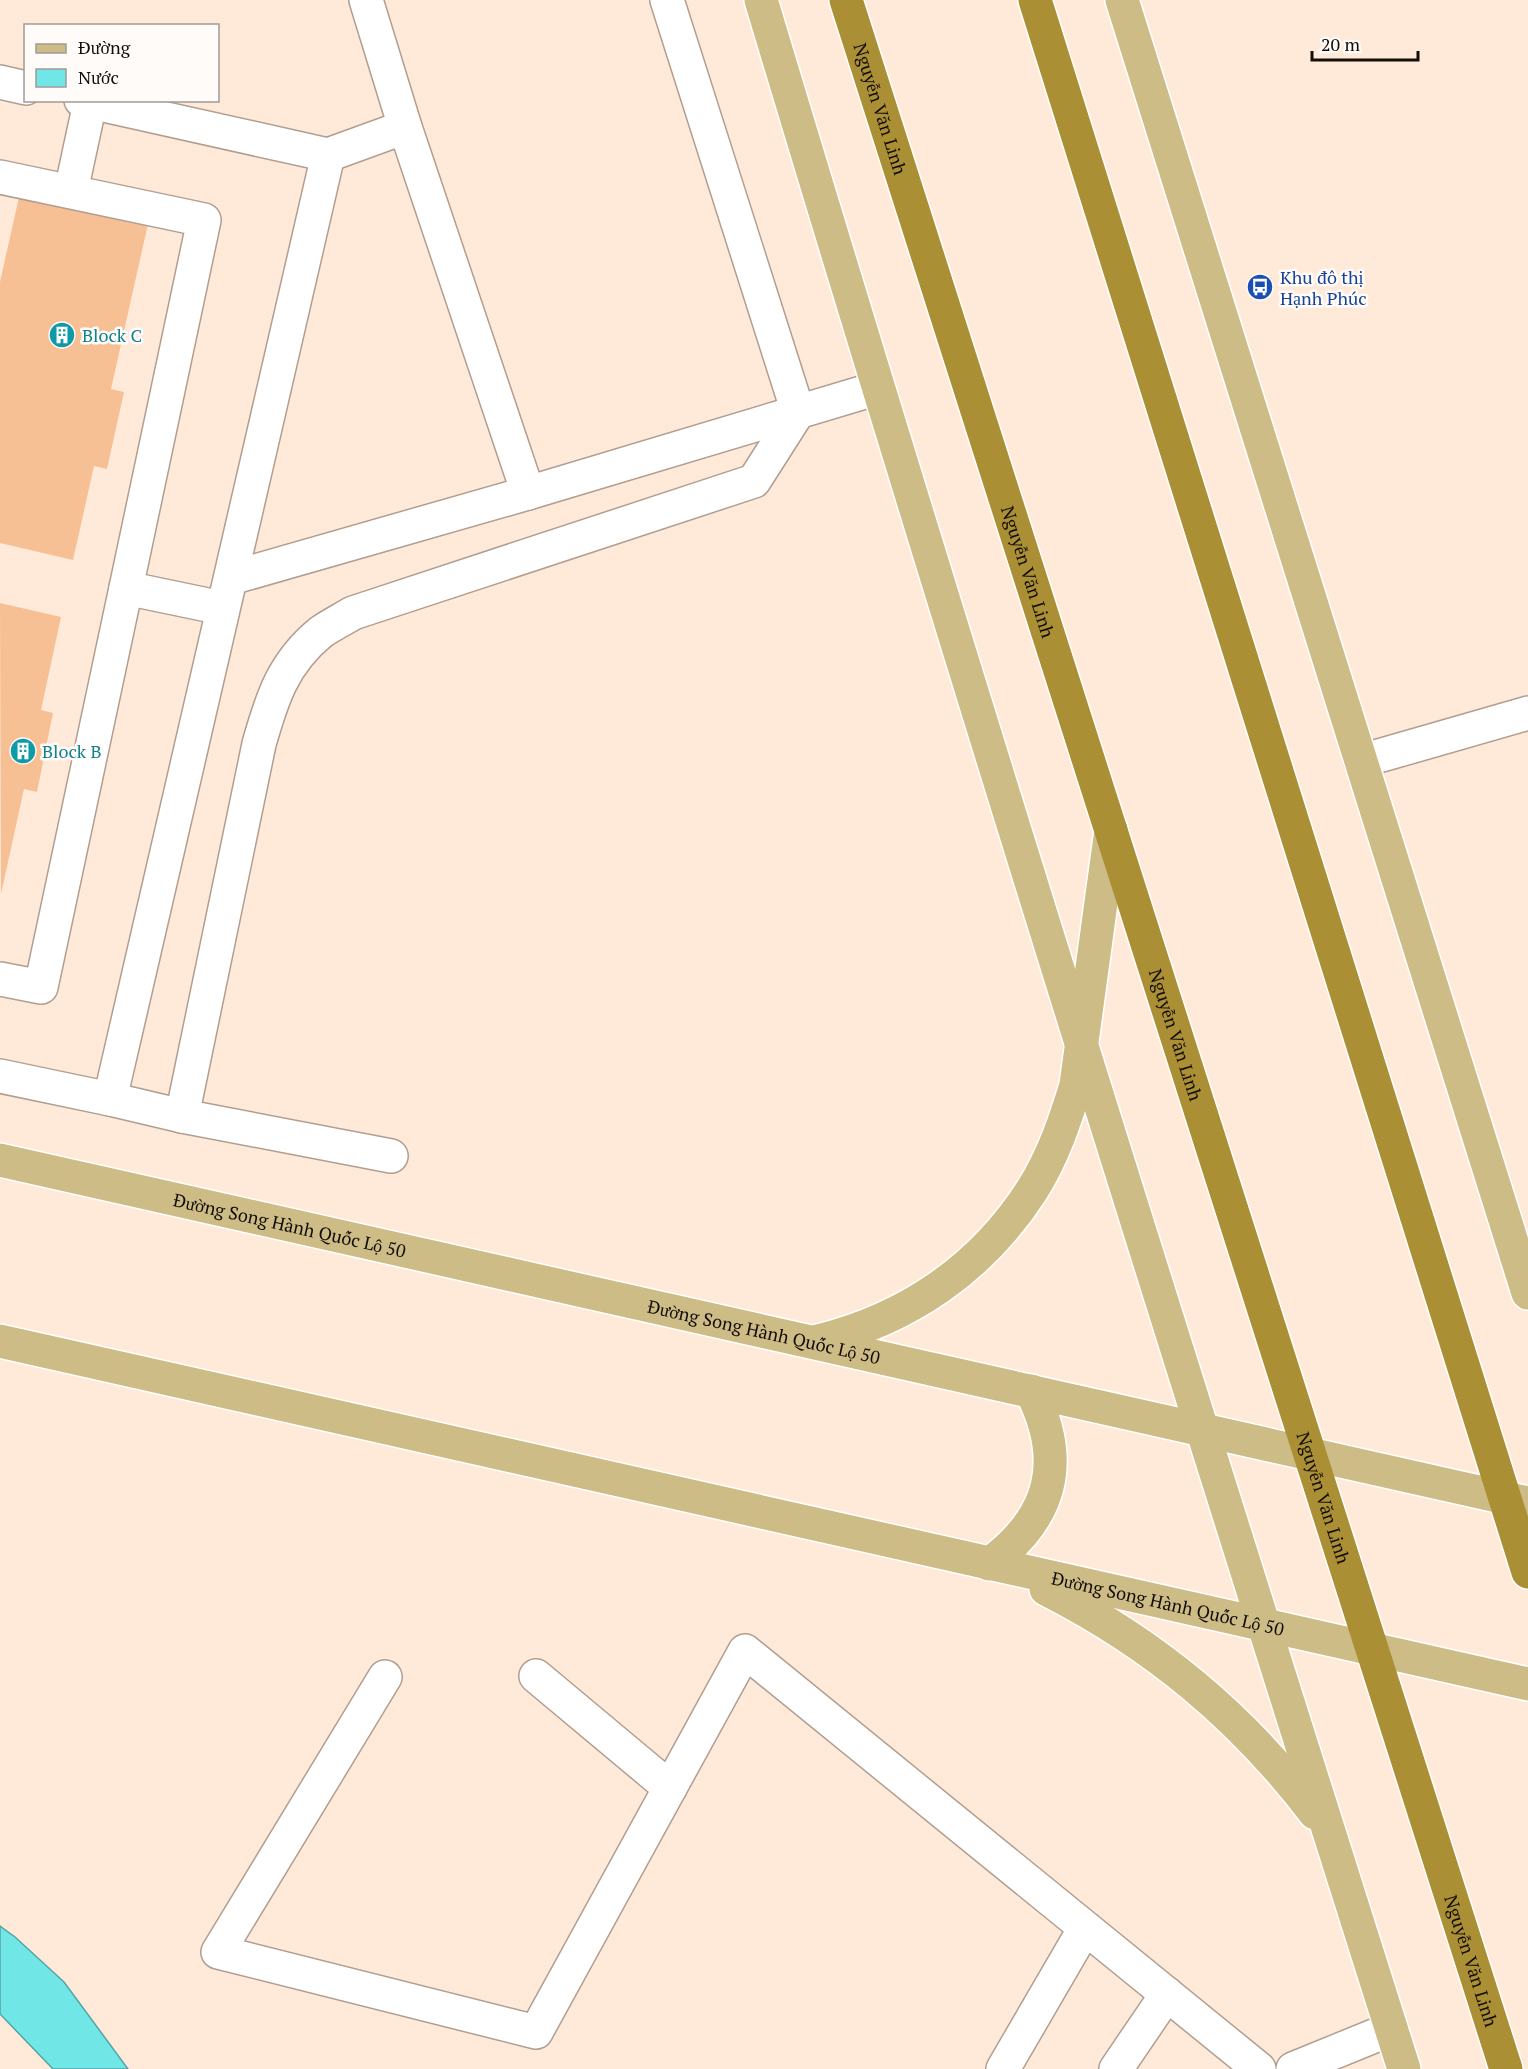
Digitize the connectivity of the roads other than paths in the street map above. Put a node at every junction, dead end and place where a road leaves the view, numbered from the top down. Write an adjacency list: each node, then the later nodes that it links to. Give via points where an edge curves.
1 (366, 0): 10 (street)
2 (668, 0): 15 (street)
3 (761, 0): 14 (main road)
4 (846, 0): 21 (highway, Nguyễn Văn Linh)
5 (1035, 0): 35 (highway)
6 (1122, 0): 20 (main road)
7 (0, 82): 8 (street)
8 (24, 88)
9 (85, 102): 11 (street); 13 (street)
10 (405, 127): 11 (street); 16 (street)
11 (328, 155): 18 (street)
12 (0, 177): 13 (street)
13 (70, 191): 17 (street, via 204,220)
14 (878, 388): 15 (street); 23 (main road)
15 (798, 412): 16 (street); 26 (street, via 754,481 353,613 322,632 293,659 272,699 258,744)
16 (528, 493): 18 (street)
17 (126, 588): 18 (street); 22 (street, via 41,987)
18 (227, 593): 25 (street)
19 (1528, 714): 20 (street)
20 (1361, 761): 29 (main road)
21 (1111, 830): 23 (main road); 34 (highway, Nguyễn Văn Linh)
22 (0, 979)
23 (1082, 1047): 31 (main road, via 1076,1085 1050,1156 1027,1197 986,1249 955,1276 887,1319 849,1334); 33 (main road)
24 (0, 1076): 25 (street)
25 (110, 1099): 26 (street)
26 (183, 1116): 27 (street)
27 (391, 1156)
28 (0, 1160): 31 (main road, Đường Song Hành Quốc Lộ 50)
29 (1528, 1293)
30 (0, 1341): 36 (main road, Đường Song Hành Quốc Lộ 50)
31 (812, 1342): 32 (main road, Đường Song Hành Quốc Lộ 50)
32 (1031, 1391): 33 (main road, Đường Song Hành Quốc Lộ 50); 36 (main road, via 1049,1437 1047,1485 1027,1531)
33 (1202, 1430): 34 (main road, Đường Song Hành Quốc Lộ 50); 38 (main road)
34 (1310, 1454): 35 (main road, Đường Song Hành Quốc Lộ 50); 39 (highway, Nguyễn Văn Linh)
35 (1516, 1500): 37 (highway)
36 (989, 1564): 38 (main road, Đường Song Hành Quốc Lộ 50); 44 (main road, via 1088,1610 1179,1672 1260,1746)
37 (1528, 1572)
38 (1264, 1625): 39 (main road, Đường Song Hành Quốc Lộ 50); 44 (main road)
39 (1372, 1650): 42 (main road, Đường Song Hành Quốc Lộ 50); 53 (highway, Nguyễn Văn Linh)
40 (536, 1676): 43 (street)
41 (385, 1677): 43 (street, via 218,1952 536,2032)
42 (1528, 1684)
43 (670, 1788): 45 (street, via 745,1651)
44 (1329, 1831): 47 (main road)
45 (1085, 1928): 46 (street); 49 (street)
46 (1167, 1994): 48 (street); 50 (street)
47 (1392, 2030): 51 (street); 52 (main road)
48 (1239, 2063)
49 (1003, 2069)
50 (1116, 2069)
51 (1293, 2069)
52 (1404, 2069)
53 (1506, 2069)

